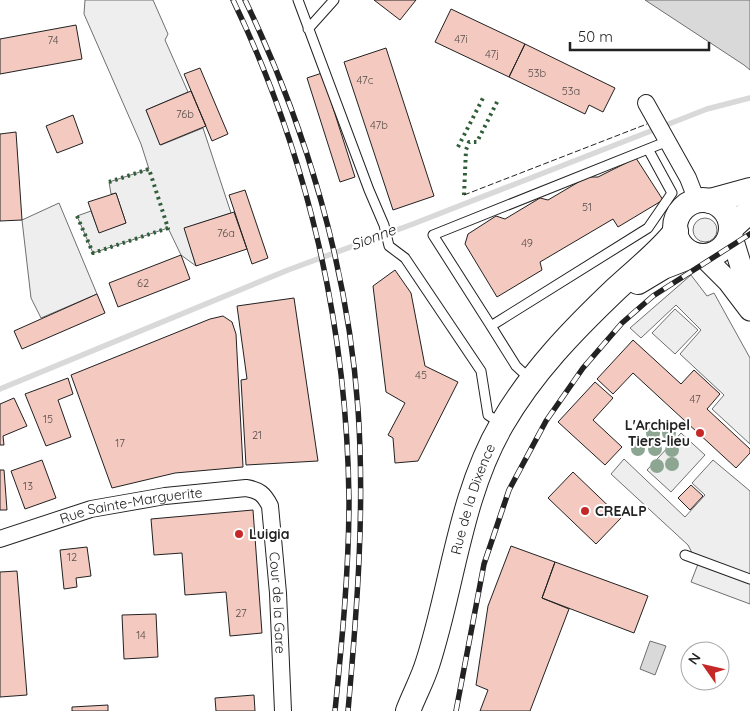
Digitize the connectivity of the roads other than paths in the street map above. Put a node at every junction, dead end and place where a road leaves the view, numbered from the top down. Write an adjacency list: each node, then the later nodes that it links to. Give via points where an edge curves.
1 (298, 0): 3 (lane)
2 (334, 0): 3 (lane)
3 (308, 29): 18 (lane, via 384,225 389,246 405,258 481,371 488,415)
4 (646, 103): 5 (street)
5 (666, 138): 6 (lane); 8 (street, via 694,190)
6 (648, 149): 16 (lane, via 672,193 648,228); 16 (lane, via 433,235)
7 (750, 190): 8 (main road)
8 (704, 201): 10 (main road, via 687,206 680,213); 11 (main road, via 719,205 726,212)
9 (750, 211): 11 (main road)
10 (676, 231): 12 (main road, via 681,245); 15 (main road, Rue de la Dixence)
11 (731, 231): 12 (main road, via 722,249); 13 (street)
12 (698, 255): 14 (street, via 728,281); 15 (main road, Rue de la Dixence, via 662,267)
13 (750, 287)
14 (750, 310)
15 (590, 313): 17 (main road, Rue de la Dixence)
16 (491, 326): 17 (lane, via 516,366)
17 (530, 379): 18 (main road, Rue de la Dixence)
18 (502, 424): 24 (main road, Rue de la Dixence, via 471,498 428,663)
19 (264, 495): 20 (street, Rue Sainte-Marguerite, via 246,488 127,502 70,514); 23 (street, Cour de la Gare, via 270,506 277,584)
20 (0, 539)
21 (685, 555): 22 (lane)
22 (750, 579)
23 (283, 711)
24 (408, 711)

